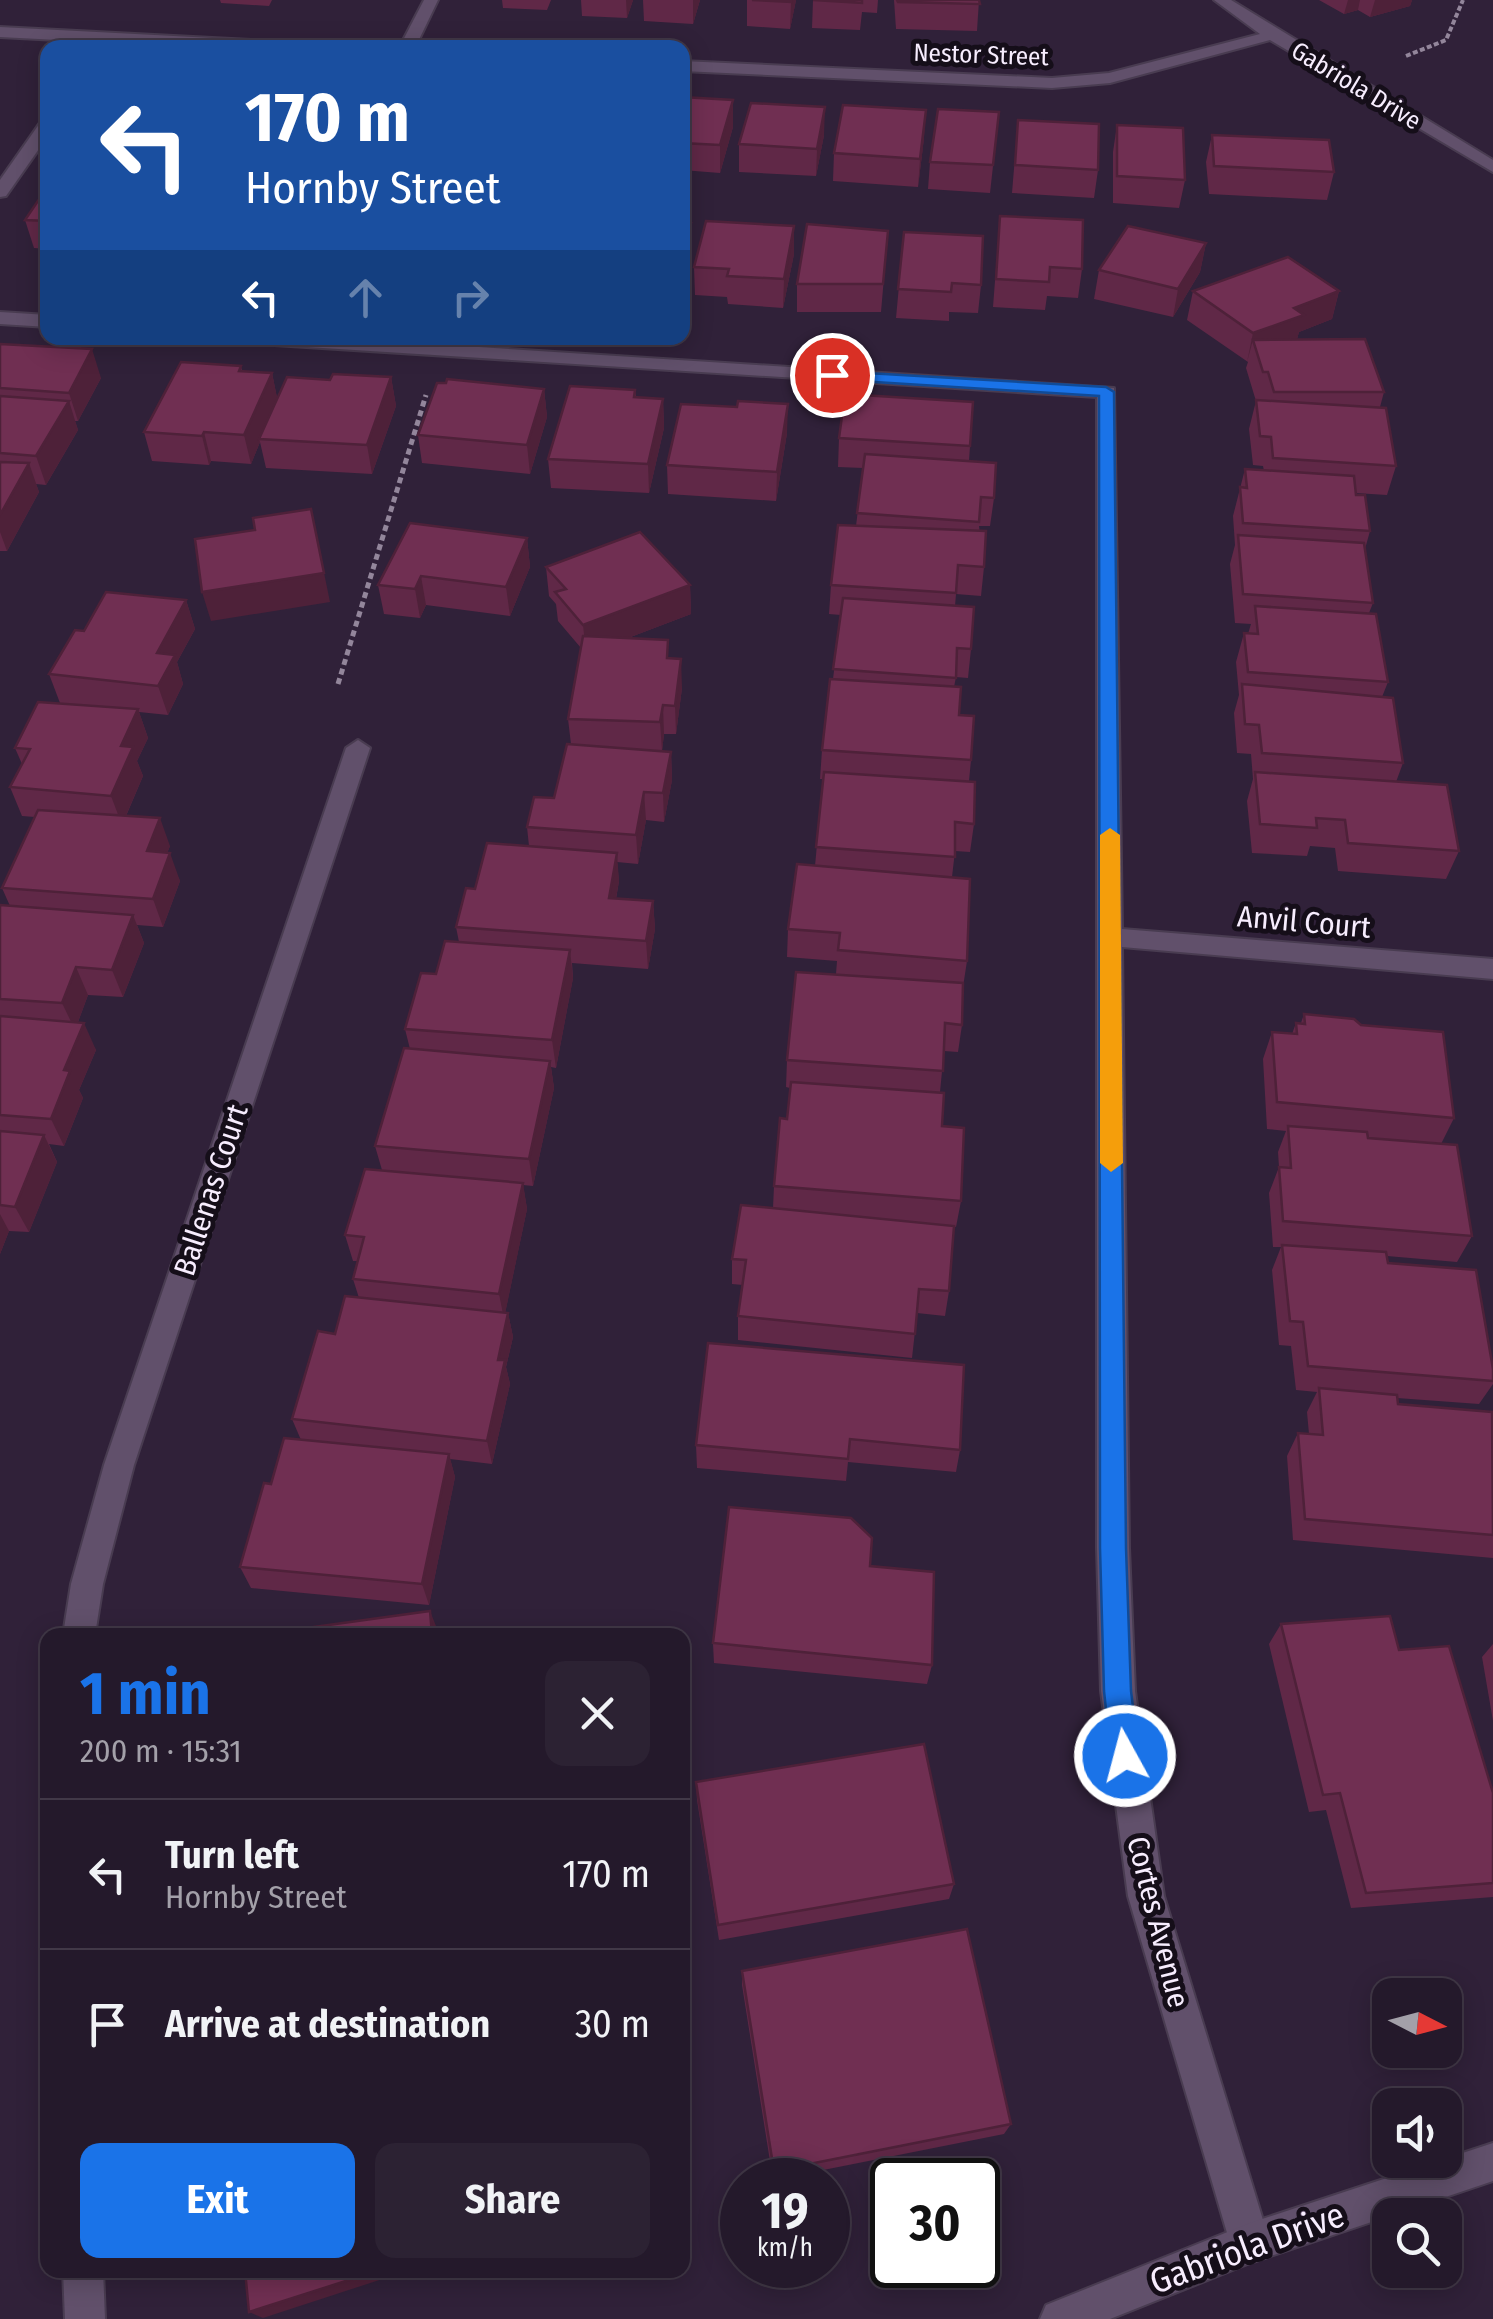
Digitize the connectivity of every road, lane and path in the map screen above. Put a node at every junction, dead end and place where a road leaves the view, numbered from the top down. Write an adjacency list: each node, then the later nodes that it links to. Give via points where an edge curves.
1 (430, 0): 7 (street)
2 (1222, 0): 5 (street, Gabriola Drive)
3 (1462, 0): 9 (path, via 1453,35 1440,46)
4 (0, 32): 6 (street)
5 (1272, 35): 8 (street, Nestor Street, via 1110,78 1052,84); 9 (street, Gabriola Drive)
6 (74, 40)
7 (411, 40)
8 (690, 66)
9 (1338, 75): 11 (street, Gabriola Drive)
10 (40, 134): 12 (street)
11 (1493, 167)
12 (0, 192)
13 (0, 318): 14 (street)
14 (40, 320)
15 (357, 345): 16 (street)
16 (440, 351): 17 (path); 19 (street, Cortes Avenue, via 1106,392)
17 (338, 684)
18 (358, 748): 21 (street, Ballenas Court, via 119,1465)
19 (1110, 937): 20 (street, Anvil Court); 23 (street, Cortes Avenue, via 1118,1691 1146,1896)
20 (1493, 970)
21 (80, 1628)
22 (1493, 2162): 23 (street, Gabriola Drive)
23 (1250, 2244): 26 (street, Gabriola Drive)
24 (83, 2278): 25 (street)
25 (85, 2319)
26 (1060, 2319)

